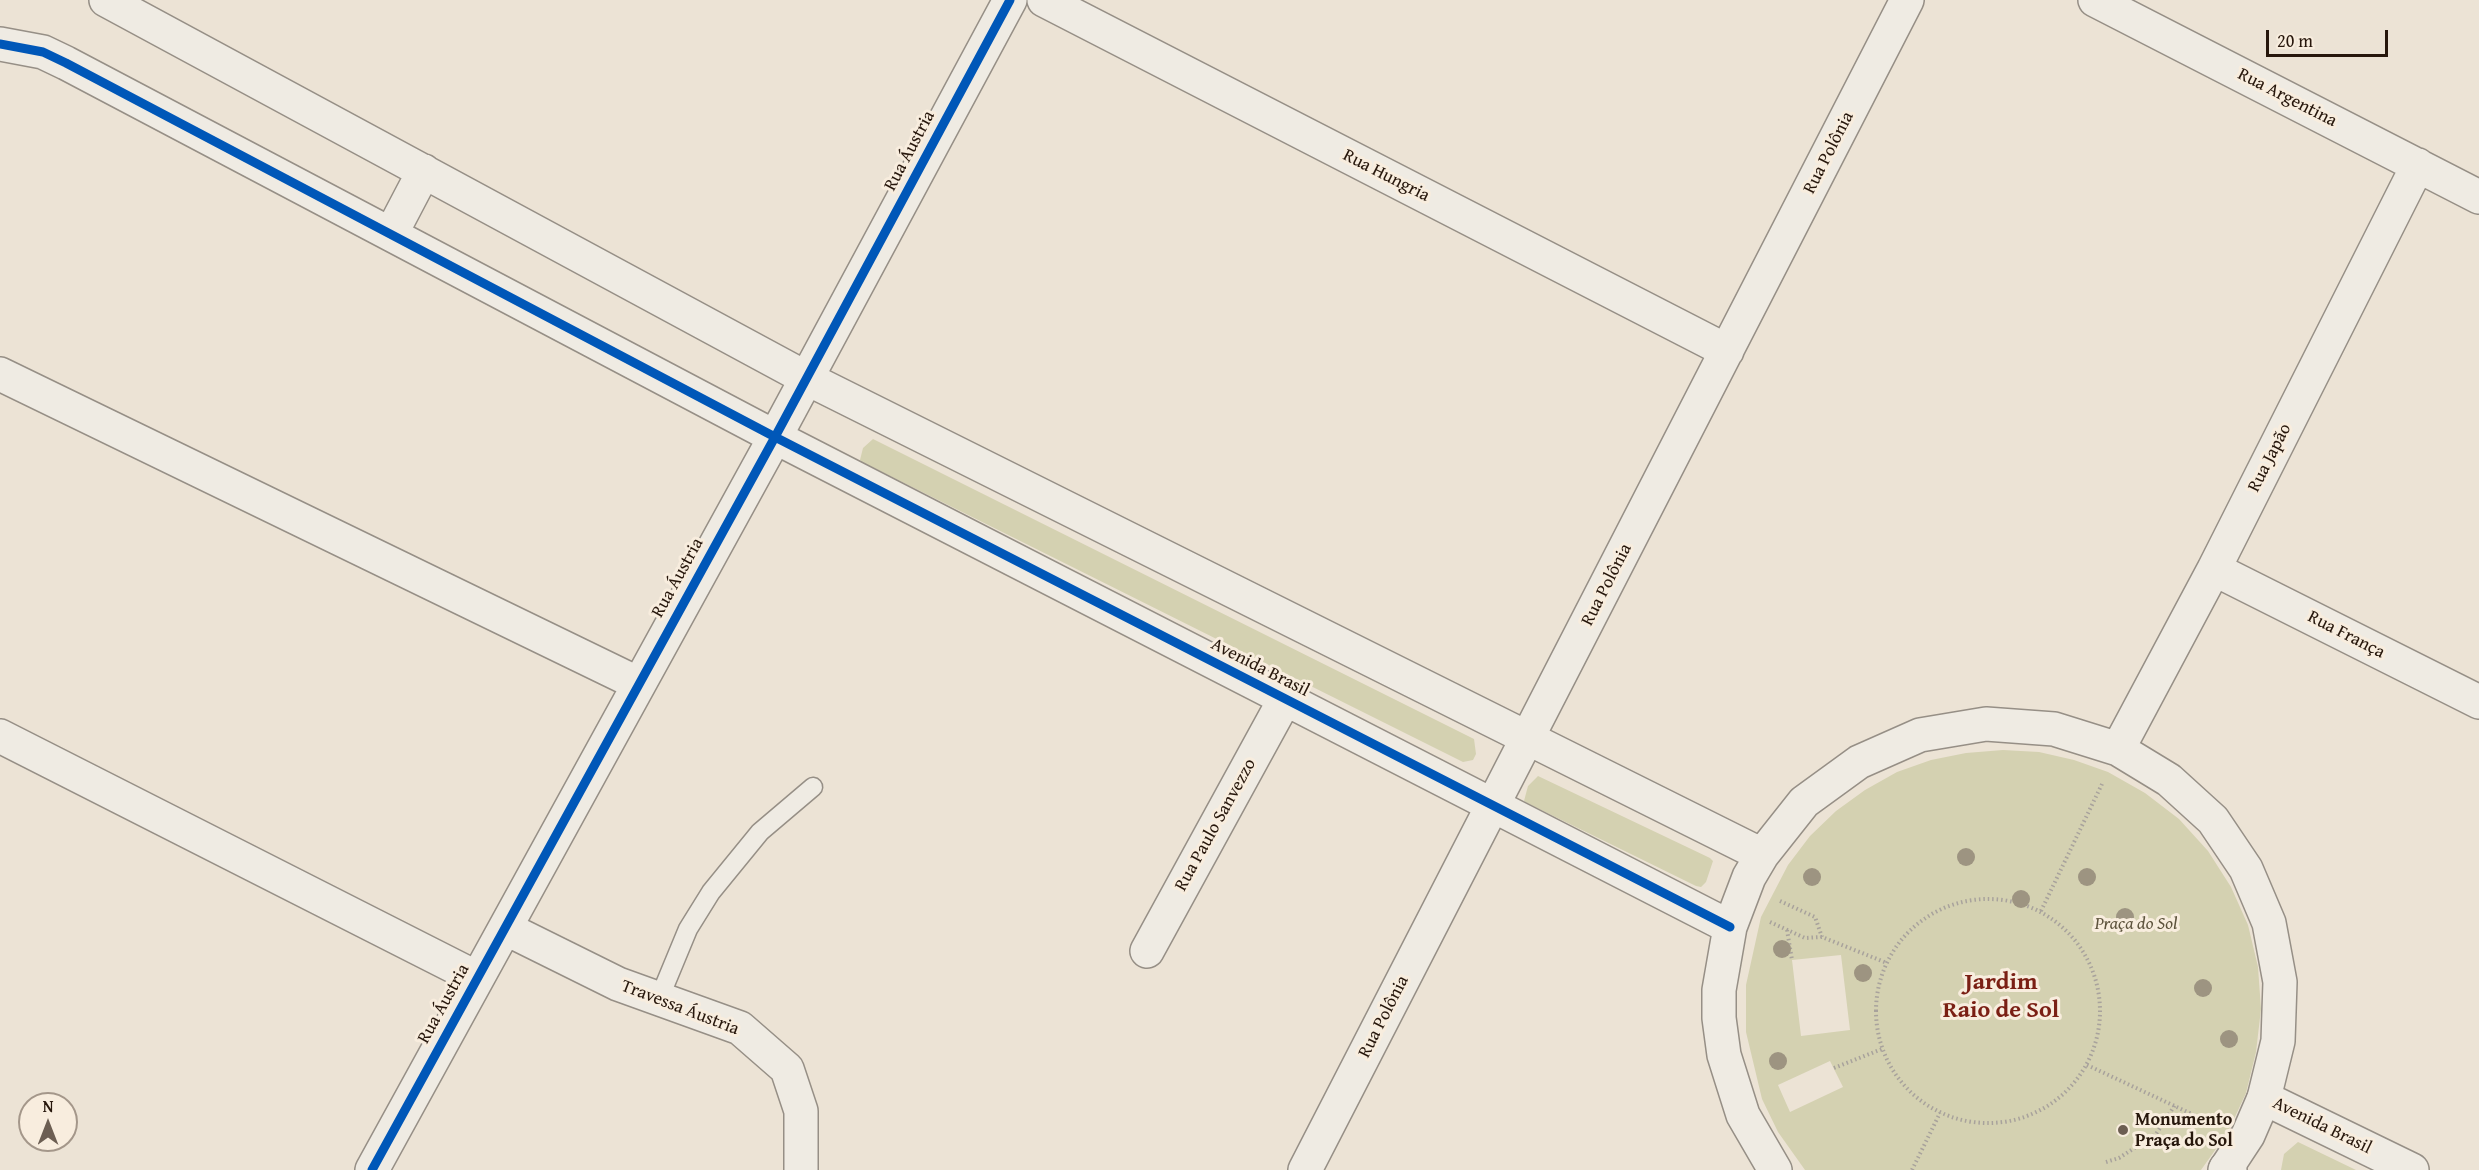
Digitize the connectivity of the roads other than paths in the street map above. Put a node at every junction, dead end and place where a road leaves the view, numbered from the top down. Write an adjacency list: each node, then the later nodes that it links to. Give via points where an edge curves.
1 (106, 0): 8 (street)
2 (1010, 0): 13 (street, Rua Áustria)
3 (1044, 0): 11 (street, Rua Hungria)
4 (1907, 0): 11 (street, Rua Polônia)
5 (2095, 0): 7 (street, Rua Argentina)
6 (0, 44): 10 (street, Avenida Brasil, via 43,52 66,63)
7 (2418, 165): 9 (street, Rua Argentina); 15 (street, Rua Japão)
8 (424, 171): 10 (street); 13 (street)
9 (2479, 197)
10 (391, 234): 14 (street, Avenida Brasil)
11 (1727, 351): 20 (street, Rua Polônia)
12 (0, 374): 16 (street)
13 (806, 378): 14 (street, Rua Áustria); 20 (street)
14 (775, 437): 16 (street, Rua Áustria); 17 (street, Avenida Brasil)
15 (2214, 569): 18 (street, Rua França); 21 (street, Rua Japão)
16 (639, 684): 26 (street, Rua Áustria)
17 (1286, 699): 23 (street, Avenida Brasil); 27 (street, Rua Paulo Sanvezzo)
18 (2479, 702)
19 (0, 736): 28 (street)
20 (1529, 738): 23 (street, Rua Polônia); 24 (street)
21 (2118, 750): 24 (street, via 2054,729 1986,724 1920,735 1858,762 1804,802); 30 (street, via 2169,780 2213,820 2246,869 2270,923 2280,993 2278,1041)
22 (813, 787): 29 (lane, via 760,832 711,892 688,929)
23 (1492, 806): 25 (street, Avenida Brasil); 34 (street, Rua Polônia)
24 (1762, 855): 25 (street, via 1738,902)
25 (1745, 922): 35 (street, via 1719,990 1724,1055 1743,1115)
26 (505, 928): 28 (street, Rua Áustria); 29 (street, Travessa Áustria, via 618,984)
27 (1147, 951)
28 (477, 978): 32 (street, Rua Áustria)
29 (659, 999): 33 (street, Travessa Áustria, via 740,1028 787,1069 801,1112)
30 (2264, 1098): 31 (street); 36 (street, Avenida Brasil)
31 (2227, 1169)
32 (372, 1170)
33 (801, 1170)
34 (1305, 1170)
35 (1775, 1170)
36 (2412, 1170)

